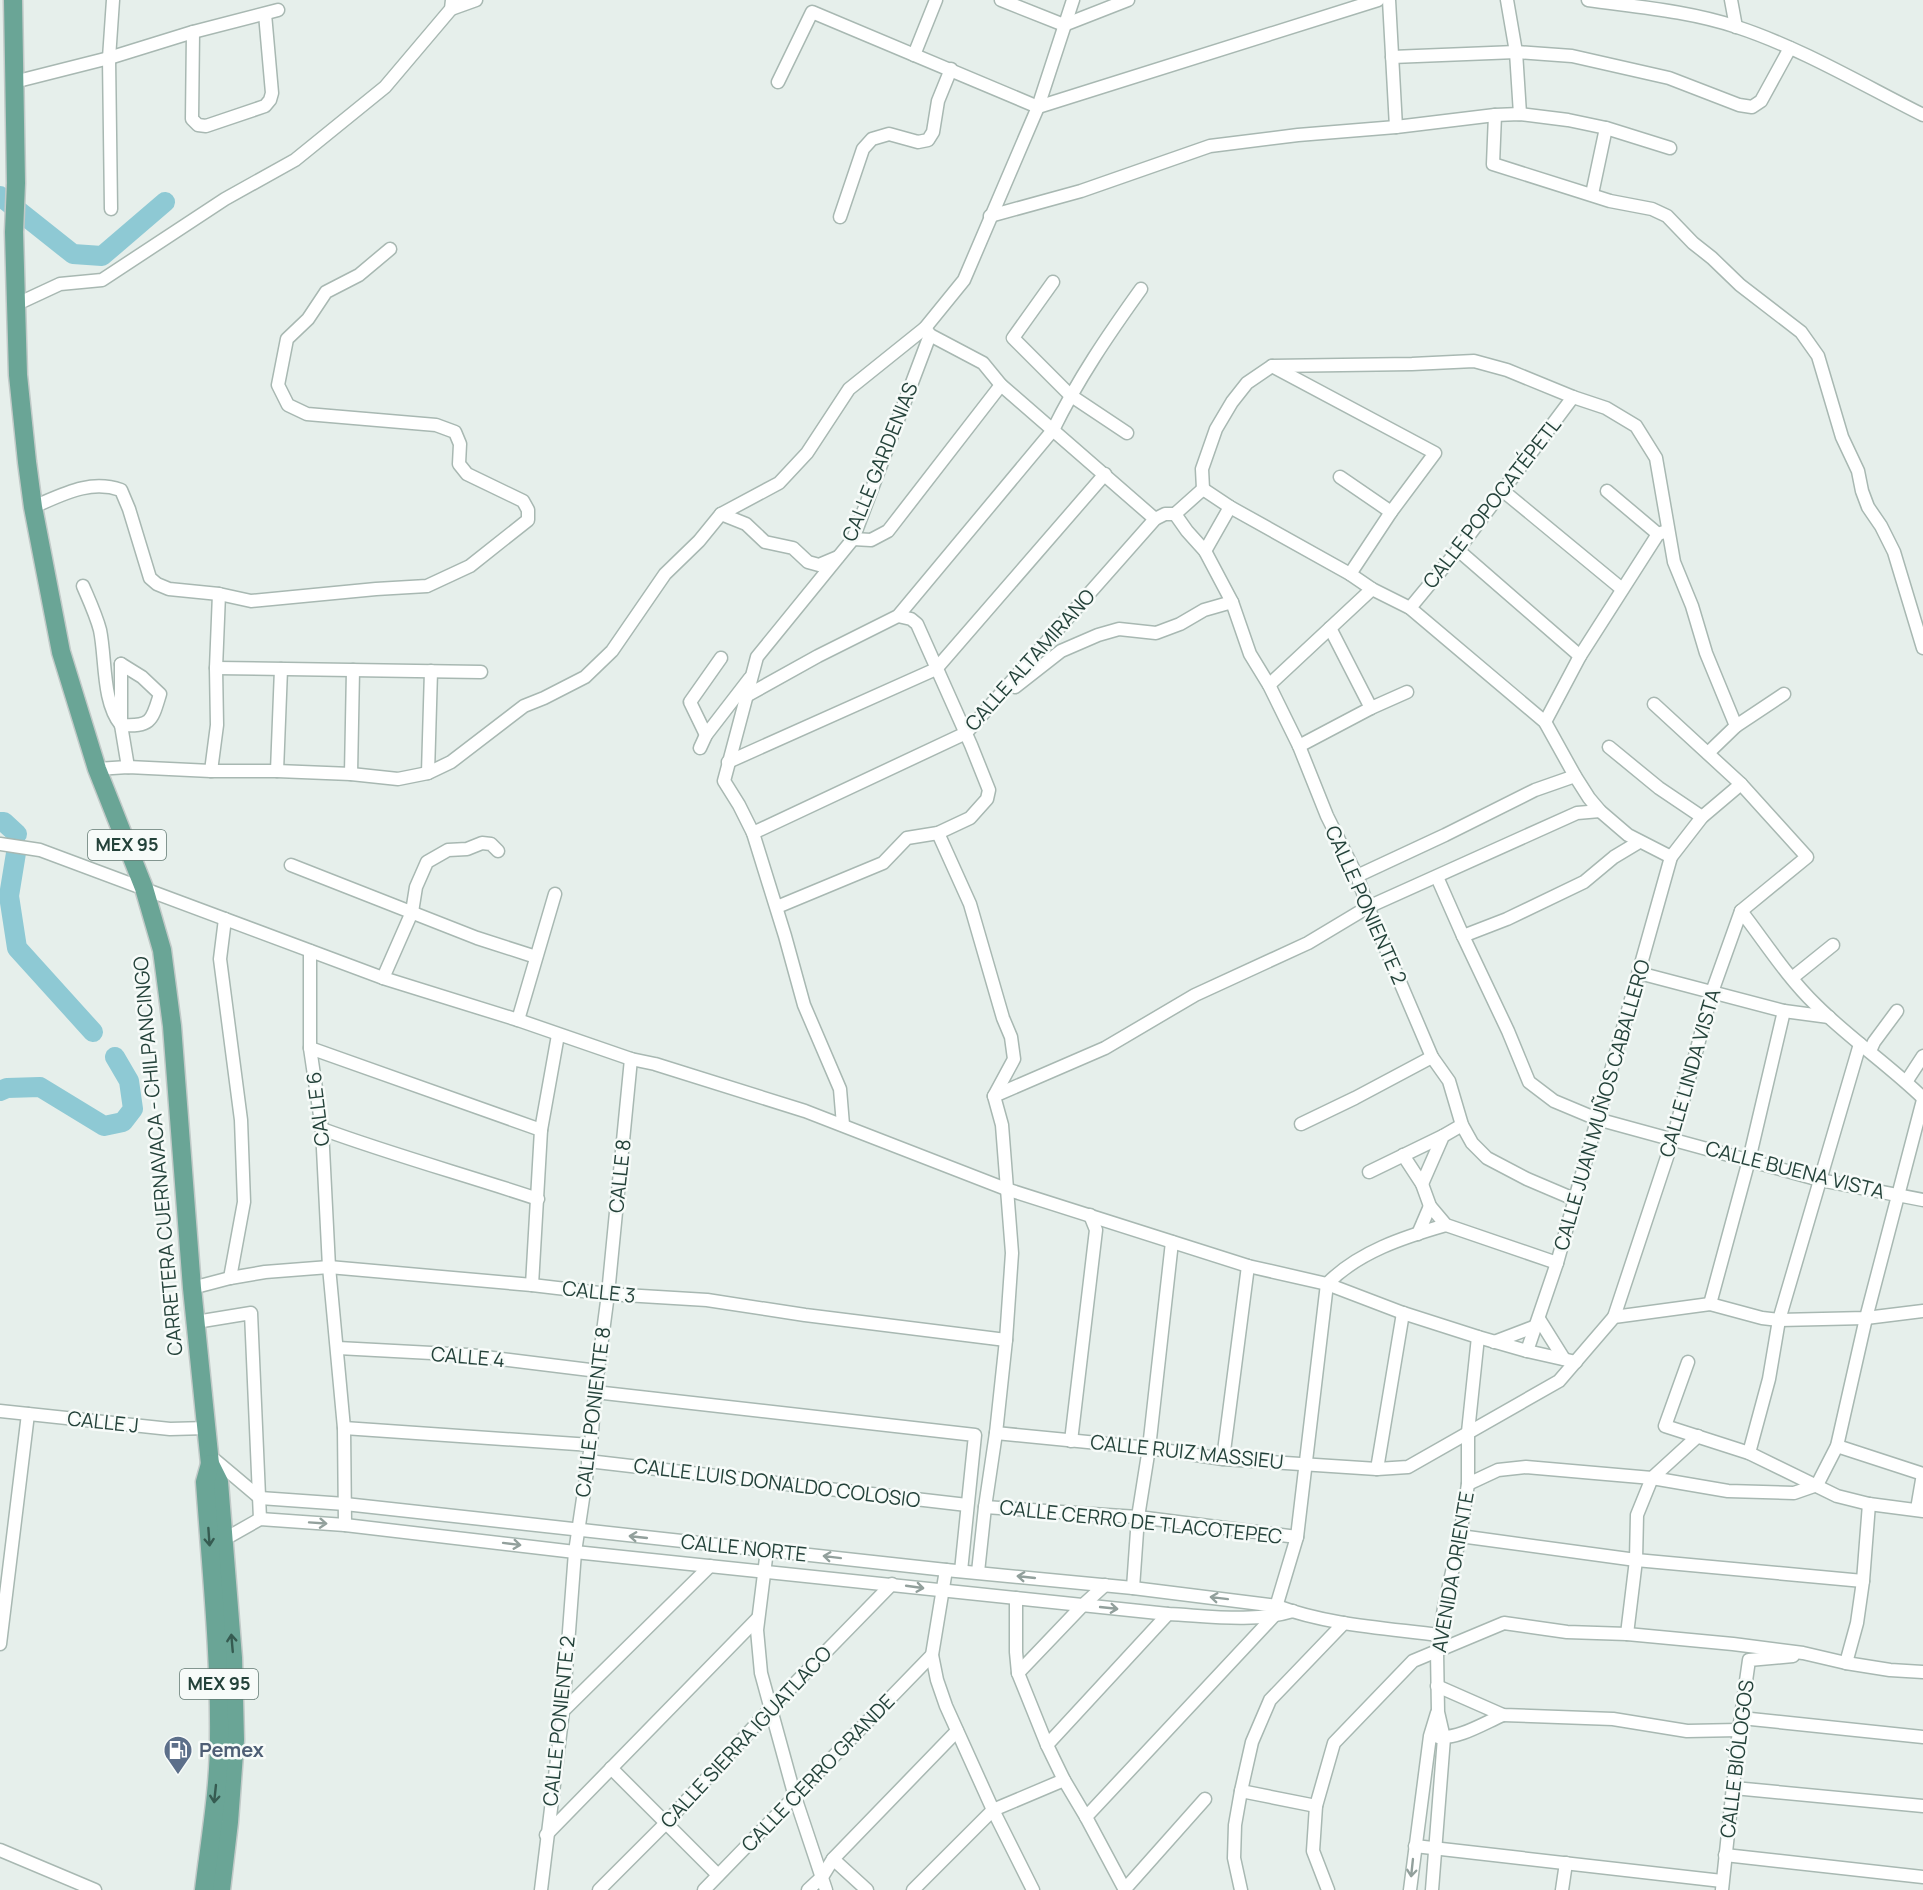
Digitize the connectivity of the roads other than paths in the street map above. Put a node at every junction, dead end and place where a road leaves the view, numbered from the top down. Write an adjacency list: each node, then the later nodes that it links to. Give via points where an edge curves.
1 (13, 0): 17 (main road, CARRETERA CUERNAVACA - CHILPANCINGO / MEX 95)
2 (113, 0): 25 (street)
3 (476, 0): 13 (street)
4 (936, 0): 23 (street)
5 (1001, 0): 18 (street)
6 (1073, 0): 18 (street)
7 (1128, 0): 18 (street)
8 (1378, 0): 29 (street)
9 (1389, 0): 24 (street)
10 (1507, 0): 22 (street)
11 (1588, 0): 14 (street)
12 (1731, 0): 19 (street)
13 (452, 4): 43 (street, via 385,87 295,160 225,199 102,280 60,284)
14 (1673, 6): 19 (street)
15 (278, 10): 16 (street)
16 (265, 14): 20 (street); 20 (street, via 270,100 265,106 206,126 192,119)
17 (6, 25): 27 (main road, CARRETERA CUERNAVACA - CHILPANCINGO / MEX 95)
18 (1064, 25): 29 (street)
19 (1736, 27): 21 (street)
20 (193, 32): 25 (street)
21 (1790, 48): 22 (street, via 1761,101 1752,107 1669,78 1572,56); 32 (street)
22 (1516, 52): 24 (street); 30 (street)
23 (914, 55): 26 (street); 28 (street, via 812,12)
24 (1392, 57): 33 (street)
25 (109, 58): 27 (street); 37 (street)
26 (951, 69): 29 (street); 39 (street, via 928,140 918,142 889,134 873,139 863,149)
27 (14, 82): 43 (main road, CARRETERA CUERNAVACA - CHILPANCINGO / MEX 95)
28 (778, 82)
29 (1038, 107): 38 (street)
30 (1520, 114): 31 (street); 34 (street)
31 (1495, 115): 33 (street); 36 (street, via 1493,164)
32 (1923, 115)
33 (1396, 127): 38 (street, via 1210,146 1081,191)
34 (1606, 128): 35 (street); 36 (street)
35 (1670, 148)
36 (1592, 194): 76 (street, via 1666,216 1740,285 1801,332 1818,356 1842,437 1858,471 1868,507 1893,552)
37 (111, 209)
38 (990, 216): 44 (street, via 964,280)
39 (840, 218)
40 (390, 249): 71 (street, via 359,275 327,292 308,319 287,339 278,386 288,405 307,414 436,425 455,432 460,444 459,464 467,474 523,501 528,520 470,566 427,586 251,602)
41 (1053, 282): 47 (street, via 1013,338)
42 (1141, 289): 47 (street)
43 (17, 304): 56 (main road, CARRETERA CUERNAVACA - CHILPANCINGO / MEX 95, via 18,375)
44 (927, 332): 46 (street, via 983,363); 59 (street, via 849,389 807,453 779,483); 63 (street, CALLE GARDENIAS)
45 (1272, 366): 48 (street, via 1474,361 1507,369); 53 (street, via 1247,383 1216,429 1202,469); 58 (street, via 1435,453)
46 (1001, 385): 49 (street); 63 (street, via 888,531 872,540)
47 (1070, 396): 49 (street); 50 (street)
48 (1573, 397): 54 (street, CALLE POPOCATÉPETL); 62 (street, via 1606,408 1636,426 1656,458 1666,508)
49 (1053, 430): 51 (street); 74 (street)
50 (1127, 434)
51 (1105, 474): 61 (street); 81 (street)
52 (1340, 477): 58 (street)
53 (1203, 489): 57 (street); 60 (street)
54 (1502, 490): 64 (street, CALLE POPOCATÉPETL); 70 (street)
55 (1606, 491): 62 (street)
56 (33, 507): 71 (street, via 78,488 109,486 121,490 150,578 169,588); 103 (main road, CARRETERA CUERNAVACA - CHILPANCINGO / MEX 95, via 61,652)
57 (1230, 507): 65 (street); 67 (street)
58 (1391, 512): 67 (street)
59 (721, 514): 66 (street, via 746,524 765,542 793,548 807,562 819,565); 106 (street, via 665,574 612,651 585,677 524,706 452,762)
60 (1175, 514): 61 (street); 65 (street, CALLE PONIENTE 2)
61 (1155, 519): 96 (street, CALLE ALTAMIRANO)
62 (1662, 532): 70 (street); 94 (street)
63 (853, 539): 66 (street, CALLE GARDENIAS)
64 (1458, 550): 73 (street, CALLE POPOCATÉPETL); 77 (street)
65 (1205, 551): 72 (street, CALLE PONIENTE 2)
66 (840, 556): 85 (street, CALLE GARDENIAS, via 757,657)
67 (1350, 574): 69 (street)
68 (83, 586): 93 (street, via 100,630 106,680 116,718)
69 (1372, 590): 73 (street); 75 (street)
70 (1622, 590): 77 (street)
71 (219, 594): 79 (street)
72 (1232, 602): 86 (street, CALLE PONIENTE 2, via 1250,654); 96 (street, via 1204,610 1156,633 1119,629 1061,651 1017,684)
73 (1410, 608): 92 (street)
74 (898, 616): 81 (street, via 917,624); 89 (street)
75 (1330, 628): 86 (street); 91 (street)
76 (1923, 648)
77 (1580, 656): 92 (street)
78 (722, 658): 95 (street, via 690,702)
79 (216, 668): 80 (street); 104 (street, via 217,725)
80 (281, 669): 82 (street); 105 (street)
81 (936, 669): 96 (street); 101 (street)
82 (353, 670): 83 (street); 107 (street)
83 (431, 671): 84 (street); 106 (street)
84 (481, 672)
85 (753, 675): 89 (street, CALLE GARDENIAS); 95 (street)
86 (1269, 685): 97 (street, CALLE PONIENTE 2)
87 (1407, 692): 91 (street)
88 (1784, 694): 94 (street)
89 (747, 696): 101 (street, CALLE GARDENIAS)
90 (1654, 704): 100 (street)
91 (1371, 708): 97 (street)
92 (1545, 722): 108 (street)
93 (122, 725): 93 (street, via 122,715 122,664 160,694 153,717 146,723); 102 (street)
94 (1736, 726): 100 (street)
95 (706, 735): 99 (street)
96 (969, 739): 112 (street, CALLE ALTAMIRANO); 113 (street, via 989,790 987,799 970,818)
97 (1299, 746): 119 (street, CALLE PONIENTE 2)
98 (1609, 747): 111 (street)
99 (700, 748)
100 (1708, 753): 109 (street)
101 (728, 762): 112 (street, CALLE GARDENIAS, via 724,781)
102 (128, 767): 103 (street); 104 (street)
103 (96, 769): 121 (main road, CARRETERA CUERNAVACA - CHILPANCINGO / MEX 95)
104 (211, 771): 105 (street)
105 (277, 771): 107 (street)
106 (428, 773): 107 (street, via 398,778)
107 (351, 774)
108 (1575, 776): 110 (street); 119 (street, via 1535,790)
109 (1741, 784): 111 (street); 125 (street, via 1808,857)
110 (1600, 811): 114 (street); 120 (street, via 1577,813)
111 (1702, 817): 117 (street)
112 (753, 833): 123 (street)
113 (938, 833): 123 (street, via 907,838 883,863); 147 (street, via 970,904 1011,1037 1014,1059)
114 (1639, 842): 117 (street); 128 (street, via 1584,882)
115 (0, 844): 121 (street, via 40,850)
116 (498, 851): 126 (street, via 491,844 482,843 448,850 427,862 416,887)
117 (1671, 857): 132 (street, CALLE JUAN MUÑOS CABALLERO)
118 (291, 865): 126 (street)
119 (1357, 876): 124 (street, CALLE PONIENTE 2)
120 (1437, 877): 124 (street); 128 (street, CALLE BUENA VISTA)
121 (144, 888): 127 (street); 178 (main road, CARRETERA CUERNAVACA - CHILPANCINGO / MEX 95, via 162,950 172,1026)
122 (555, 894): 131 (street)
123 (777, 907): 151 (street, via 804,1005 840,1089)
124 (1368, 908): 144 (street, CALLE PONIENTE 2); 147 (street, via 1308,943 1195,995 1105,1048)
125 (1741, 911): 134 (street); 135 (street, CALLE LINDA VISTA)
126 (412, 912): 131 (street); 133 (street)
127 (225, 919): 130 (street); 175 (street, via 220,959 241,1120 244,1202)
128 (1463, 936): 149 (street, CALLE BUENA VISTA, via 1529,1082 1554,1101)
129 (1833, 945): 134 (street)
130 (310, 951): 133 (street); 141 (street, CALLE 6)
131 (536, 957): 139 (street)
132 (1639, 973): 135 (street); 149 (street, CALLE JUAN MUÑOS CABALLERO)
133 (383, 978): 139 (street)
134 (1792, 978): 138 (street)
135 (1712, 992): 136 (street); 156 (street, CALLE LINDA VISTA)
136 (1784, 1011): 138 (street); 158 (street)
137 (1897, 1011): 142 (street)
138 (1829, 1017): 142 (street)
139 (518, 1020): 140 (street)
140 (558, 1035): 145 (street); 154 (street)
141 (310, 1048): 153 (street, CALLE 6); 154 (street)
142 (1865, 1048): 146 (street); 160 (street)
143 (1923, 1056): 146 (street)
144 (1432, 1057): 150 (street); 152 (street, CALLE PONIENTE 2, via 1449,1081)
145 (631, 1059): 151 (street); 179 (street, CALLE 8)
146 (1906, 1082): 148 (street)
147 (994, 1096): 162 (street, via 1002,1125)
148 (1923, 1099): 163 (street)
149 (1598, 1119): 156 (street, CALLE BUENA VISTA); 165 (street, CALLE JUAN MUÑOS CABALLERO)
150 (1301, 1124)
151 (843, 1125): 162 (street)
152 (1462, 1125): 155 (street); 165 (street, CALLE PONIENTE 2, via 1487,1158)
153 (322, 1129): 164 (street); 174 (street, CALLE 6)
154 (541, 1130): 164 (street)
155 (1443, 1136): 157 (street); 161 (street)
156 (1673, 1139): 158 (street, CALLE BUENA VISTA); 184 (street, CALLE LINDA VISTA)
157 (1403, 1155): 159 (street); 161 (street)
158 (1749, 1160): 160 (street, CALLE BUENA VISTA); 180 (street)
159 (1369, 1172)
160 (1820, 1180): 163 (street, CALLE BUENA VISTA); 183 (street)
161 (1422, 1184): 167 (street)
162 (1006, 1189): 168 (street); 189 (street, via 1012,1253)
163 (1897, 1195): 166 (street, CALLE BUENA VISTA); 185 (street)
164 (538, 1199): 177 (street)
165 (1574, 1200): 172 (street, CALLE JUAN MUÑOS CABALLERO)
166 (1923, 1200)
167 (1430, 1206): 169 (street); 170 (street)
168 (1090, 1215): 171 (street); 204 (street, via 1096,1230)
169 (1446, 1225): 170 (street); 172 (street)
170 (1418, 1234): 176 (street, via 1370,1252 1341,1269)
171 (1172, 1242): 173 (street); 207 (street)
172 (1557, 1263): 187 (street, CALLE JUAN MUÑOS CABALLERO)
173 (1248, 1266): 176 (street); 209 (street)
174 (329, 1267): 175 (street, CALLE 3); 177 (street, CALLE 3); 191 (street, CALLE 6)
175 (230, 1278): 178 (street, CALLE 3)
176 (1327, 1284): 182 (street); 212 (street)
177 (532, 1285): 179 (street, CALLE 3)
178 (192, 1288): 186 (main road, CARRETERA CUERNAVACA - CHILPANCINGO / MEX 95)
179 (608, 1294): 189 (street, CALLE 3, via 707,1300); 195 (street, CALLE PONIENTE 8)
180 (1710, 1304): 183 (street, via 1762,1318); 184 (street)
181 (1923, 1311): 185 (street)
182 (1403, 1313): 188 (street); 213 (street)
183 (1781, 1314): 185 (street); 208 (street)
184 (1614, 1317): 193 (street, CALLE RUIZ MASSIEU)
185 (1866, 1318): 206 (street)
186 (196, 1322): 199 (main road, CARRETERA CUERNAVACA - CHILPANCINGO / MEX 95); 218 (street, via 251,1313)
187 (1538, 1323): 190 (street); 192 (street, CALLE JUAN MUÑOS CABALLERO); 193 (street)
188 (1478, 1337): 190 (street); 201 (street, AVENIDA ORIENTE)
189 (1006, 1340): 202 (street)
190 (1494, 1342): 192 (street)
191 (338, 1348): 195 (street, CALLE 4, via 469,1355); 200 (street, CALLE 6)
192 (1527, 1351): 193 (street)
193 (1570, 1361): 201 (street, CALLE RUIZ MASSIEU, via 1559,1381)
194 (1688, 1362): 203 (street, via 1665,1426)
195 (598, 1371): 196 (street, CALLE PONIENTE 8)
196 (595, 1392): 205 (street, CALLE PONIENTE 8); 221 (street, via 975,1435)
197 (0, 1411): 198 (street, CALLE J)
198 (28, 1414): 199 (street, CALLE J, via 170,1429); 252 (street)
199 (207, 1428): 210 (main road, CARRETERA CUERNAVACA - CHILPANCINGO / MEX 95)
200 (344, 1428): 205 (street); 219 (street, CALLE 6)
201 (1468, 1432): 213 (street, CALLE RUIZ MASSIEU, via 1407,1467); 216 (street, AVENIDA ORIENTE)
202 (996, 1433): 204 (street, CALLE RUIZ MASSIEU); 222 (street)
203 (1698, 1436): 208 (street); 215 (street)
204 (1071, 1441): 207 (street, CALLE RUIZ MASSIEU)
205 (591, 1445): 211 (street, CALLE PONIENTE 8)
206 (1837, 1446): 214 (street); 217 (street)
207 (1149, 1448): 209 (street, CALLE RUIZ MASSIEU); 224 (street)
208 (1749, 1453): 217 (street)
209 (1223, 1459): 212 (street, CALLE RUIZ MASSIEU)
210 (209, 1460): 218 (street); 230 (main road, CARRETERA CUERNAVACA - CHILPANCINGO / MEX 95, via 219,1482); 294 (main road, CARRETERA CUERNAVACA - CHILPANCINGO / MEX 95, one-way to 294, via 204,1482 218,1661 219,1762)
211 (588, 1461): 221 (street, CALLE LUIS DONALDO COLOSIO); 227 (street, CALLE PONIENTE 8)
212 (1305, 1464): 213 (street, CALLE RUIZ MASSIEU); 229 (street)
213 (1377, 1469)
214 (1923, 1474): 223 (street)
215 (1652, 1478): 216 (street, via 1526,1467 1498,1470); 217 (street, via 1728,1491 1794,1493); 233 (street, via 1637,1515)
216 (1468, 1484): 228 (street, AVENIDA ORIENTE)
217 (1817, 1485): 220 (street, via 1837,1496)
218 (260, 1498): 219 (street, CALLE NORTE); 225 (street)
219 (345, 1504): 226 (street, CALLE 6); 227 (street, CALLE NORTE)
220 (1869, 1504): 223 (street); 239 (street)
221 (966, 1505): 237 (street)
222 (985, 1507): 224 (street, CALLE CERRO DE TLACOTEPEC); 238 (street)
223 (1920, 1510)
224 (1138, 1518): 229 (street, CALLE CERRO DE TLACOTEPEC); 242 (street)
225 (260, 1519): 226 (street, CALLE NORTE, one-way to 226); 230 (street)
226 (345, 1525): 232 (street, CALLE NORTE, one-way to 232)
227 (577, 1531): 231 (street, CALLE NORTE, one-way to 227); 232 (street, CALLE PONIENTE 8)
228 (1460, 1536): 233 (street); 251 (street, AVENIDA ORIENTE)
229 (1296, 1537): 246 (street)
230 (223, 1540): 295 (main road, CARRETERA CUERNAVACA - CHILPANCINGO / MEX 95, one-way to 230, via 235,1740)
231 (767, 1550): 235 (street, CALLE NORTE, one-way to 231); 236 (street)
232 (575, 1552): 234 (street, CALLE NORTE); 261 (street, CALLE PONIENTE 2)
233 (1636, 1560): 239 (street); 250 (street)
234 (710, 1566): 236 (street, CALLE NORTE); 261 (street)
235 (946, 1570): 237 (street, CALLE NORTE); 243 (street)
236 (765, 1571): 240 (street, CALLE NORTE); 248 (street)
237 (961, 1571): 238 (street, CALLE NORTE)
238 (978, 1572): 241 (street, CALLE NORTE, one-way to 238)
239 (1863, 1581): 256 (street)
240 (892, 1584): 243 (street, CALLE NORTE, one-way to 243); 260 (street, CALLE SIERRA IGUATLACO)
241 (1106, 1585): 242 (street, CALLE NORTE); 245 (street)
242 (1133, 1588): 246 (street, CALLE NORTE, one-way to 242)
243 (941, 1591): 244 (street, CALLE NORTE); 255 (street)
244 (1016, 1598): 245 (street, CALLE NORTE); 258 (street)
245 (1083, 1605): 247 (street, CALLE NORTE, one-way to 247); 258 (street)
246 (1275, 1611): 247 (street, CALLE NORTE, via 1246,1618); 249 (street, CALLE NORTE, via 1293,1611); 279 (street)
247 (1168, 1614): 269 (street)
248 (758, 1618): 260 (street, via 761,1673); 270 (street)
249 (1344, 1623): 251 (street, CALLE NORTE); 273 (street, via 1270,1700 1252,1742)
250 (1627, 1634): 253 (street, via 1567,1632 1504,1623); 254 (street)
251 (1439, 1635): 253 (street, AVENIDA ORIENTE)
252 (0, 1644)
253 (1437, 1651): 259 (street, AVENIDA ORIENTE); 276 (street, via 1413,1661 1334,1743)
254 (1803, 1653): 256 (street, CALLE BIÓLOGOS); 264 (street, CALLE BIÓLOGOS, via 1789,1658 1749,1660)
255 (932, 1655): 265 (street, via 937,1680); 274 (street, CALLE CERRO GRANDE)
256 (1846, 1663): 257 (street, CALLE BIÓLOGOS)
257 (1923, 1672)
258 (1018, 1673): 269 (street)
259 (1437, 1686): 262 (street, AVENIDA ORIENTE); 263 (street)
260 (771, 1708): 274 (street); 280 (street, CALLE SIERRA IGUATLACO)
261 (563, 1711): 281 (street, CALLE PONIENTE 2)
262 (1438, 1712): 266 (street, AVENIDA ORIENTE); 268 (street, AVENIDA ORIENTE)
263 (1503, 1715): 264 (street, via 1613,1719 1688,1731); 268 (street)
264 (1740, 1724): 267 (street); 272 (street, CALLE BIÓLOGOS)
265 (957, 1731): 278 (street); 286 (street)
266 (1430, 1736): 268 (street); 282 (street, AVENIDA ORIENTE)
267 (1923, 1737)
268 (1444, 1738): 283 (street, AVENIDA ORIENTE)
269 (1047, 1745): 271 (street)
270 (611, 1768): 280 (street); 281 (street)
271 (1064, 1780): 278 (street); 279 (street)
272 (1734, 1788): 277 (street); 285 (street, CALLE BIÓLOGOS)
273 (1241, 1791): 276 (street); 304 (street, via 1234,1858)
274 (795, 1797): 288 (street, CALLE CERRO GRANDE); 289 (street)
275 (1205, 1799): 303 (street)
276 (1316, 1806): 305 (street, via 1313,1851)
277 (1923, 1806)
278 (993, 1810): 292 (street); 302 (street)
279 (1086, 1817): 303 (street)
280 (666, 1823): 288 (street); 297 (street, CALLE SIERRA IGUATLACO)
281 (546, 1835): 296 (street, CALLE PONIENTE 2)
282 (1415, 1846): 283 (street); 306 (street, AVENIDA ORIENTE, one-way to 306)
283 (1435, 1849): 287 (street); 307 (street, AVENIDA ORIENTE)
284 (0, 1850): 293 (street)
285 (1725, 1855): 290 (street); 291 (street, CALLE BIÓLOGOS)
286 (833, 1859): 289 (street); 301 (street)
287 (1566, 1863): 291 (street); 308 (street)
288 (718, 1875): 298 (street, CALLE CERRO GRANDE)
289 (822, 1877): 299 (street); 300 (street)
290 (1923, 1877)
291 (1722, 1885)
292 (1029, 1887)
293 (95, 1890)
294 (204, 1890)
295 (221, 1890)
296 (541, 1890)
297 (599, 1890)
298 (704, 1890)
299 (808, 1890)
300 (826, 1890)
301 (867, 1890)
302 (913, 1890)
303 (1125, 1890)
304 (1241, 1890)
305 (1328, 1890)
306 (1410, 1890)
307 (1432, 1890)
308 (1562, 1890)

